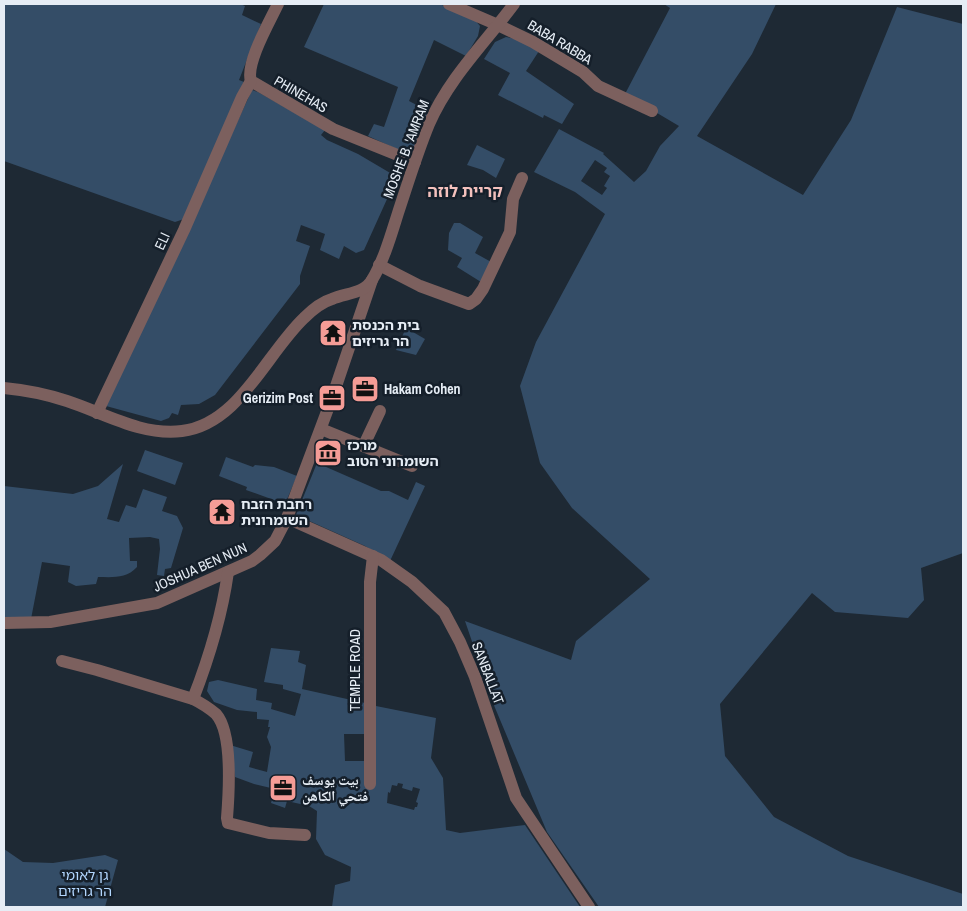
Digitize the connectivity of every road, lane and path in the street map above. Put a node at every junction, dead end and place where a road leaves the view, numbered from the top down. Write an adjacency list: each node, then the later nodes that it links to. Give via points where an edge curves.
1 (278, 4): 5 (street, via 254,57 249,74)
2 (449, 4): 4 (street, BABA RABBA)
3 (514, 4): 4 (street, MOSHE B. 'AMRAM)
4 (498, 24): 6 (street, BABA RABBA, via 567,62 598,86); 7 (street, MOSHE B. 'AMRAM, via 446,90)
5 (251, 81): 7 (street, PHINEHAS, via 333,129); 13 (street, ELI)
6 (652, 111)
7 (415, 162): 9 (street, MOSHE B. 'AMRAM)
8 (522, 178): 9 (street, via 513,199 510,232 483,289 469,304 420,286)
9 (379, 265): 10 (street, MOSHE B. 'AMRAM)
10 (372, 280): 13 (street, via 365,288 329,299 305,317 240,398 204,425 182,431 160,431); 14 (street, JOSHUA BEN NUN)
11 (4, 388): 13 (street, via 45,394)
12 (380, 410): 15 (street)
13 (97, 413)
14 (321, 429): 15 (street); 17 (street, JOSHUA BEN NUN)
15 (364, 445): 16 (street)
16 (412, 466)
17 (287, 518): 18 (street, SANBALLAT); 19 (street, JOSHUA BEN NUN, via 268,548 252,561)
18 (373, 556): 23 (street, TEMPLE ROAD, via 370,582); 25 (street, SANBALLAT, via 412,582 444,612 475,677 516,798)
19 (228, 572): 20 (street, JOSHUA BEN NUN, via 157,603 50,622); 22 (street, via 206,666)
20 (4, 622)
21 (62, 661): 22 (street)
22 (193, 699): 24 (street, via 217,715 226,737 230,780 228,823 269,833)
23 (370, 784)
24 (306, 835)
25 (589, 907)

